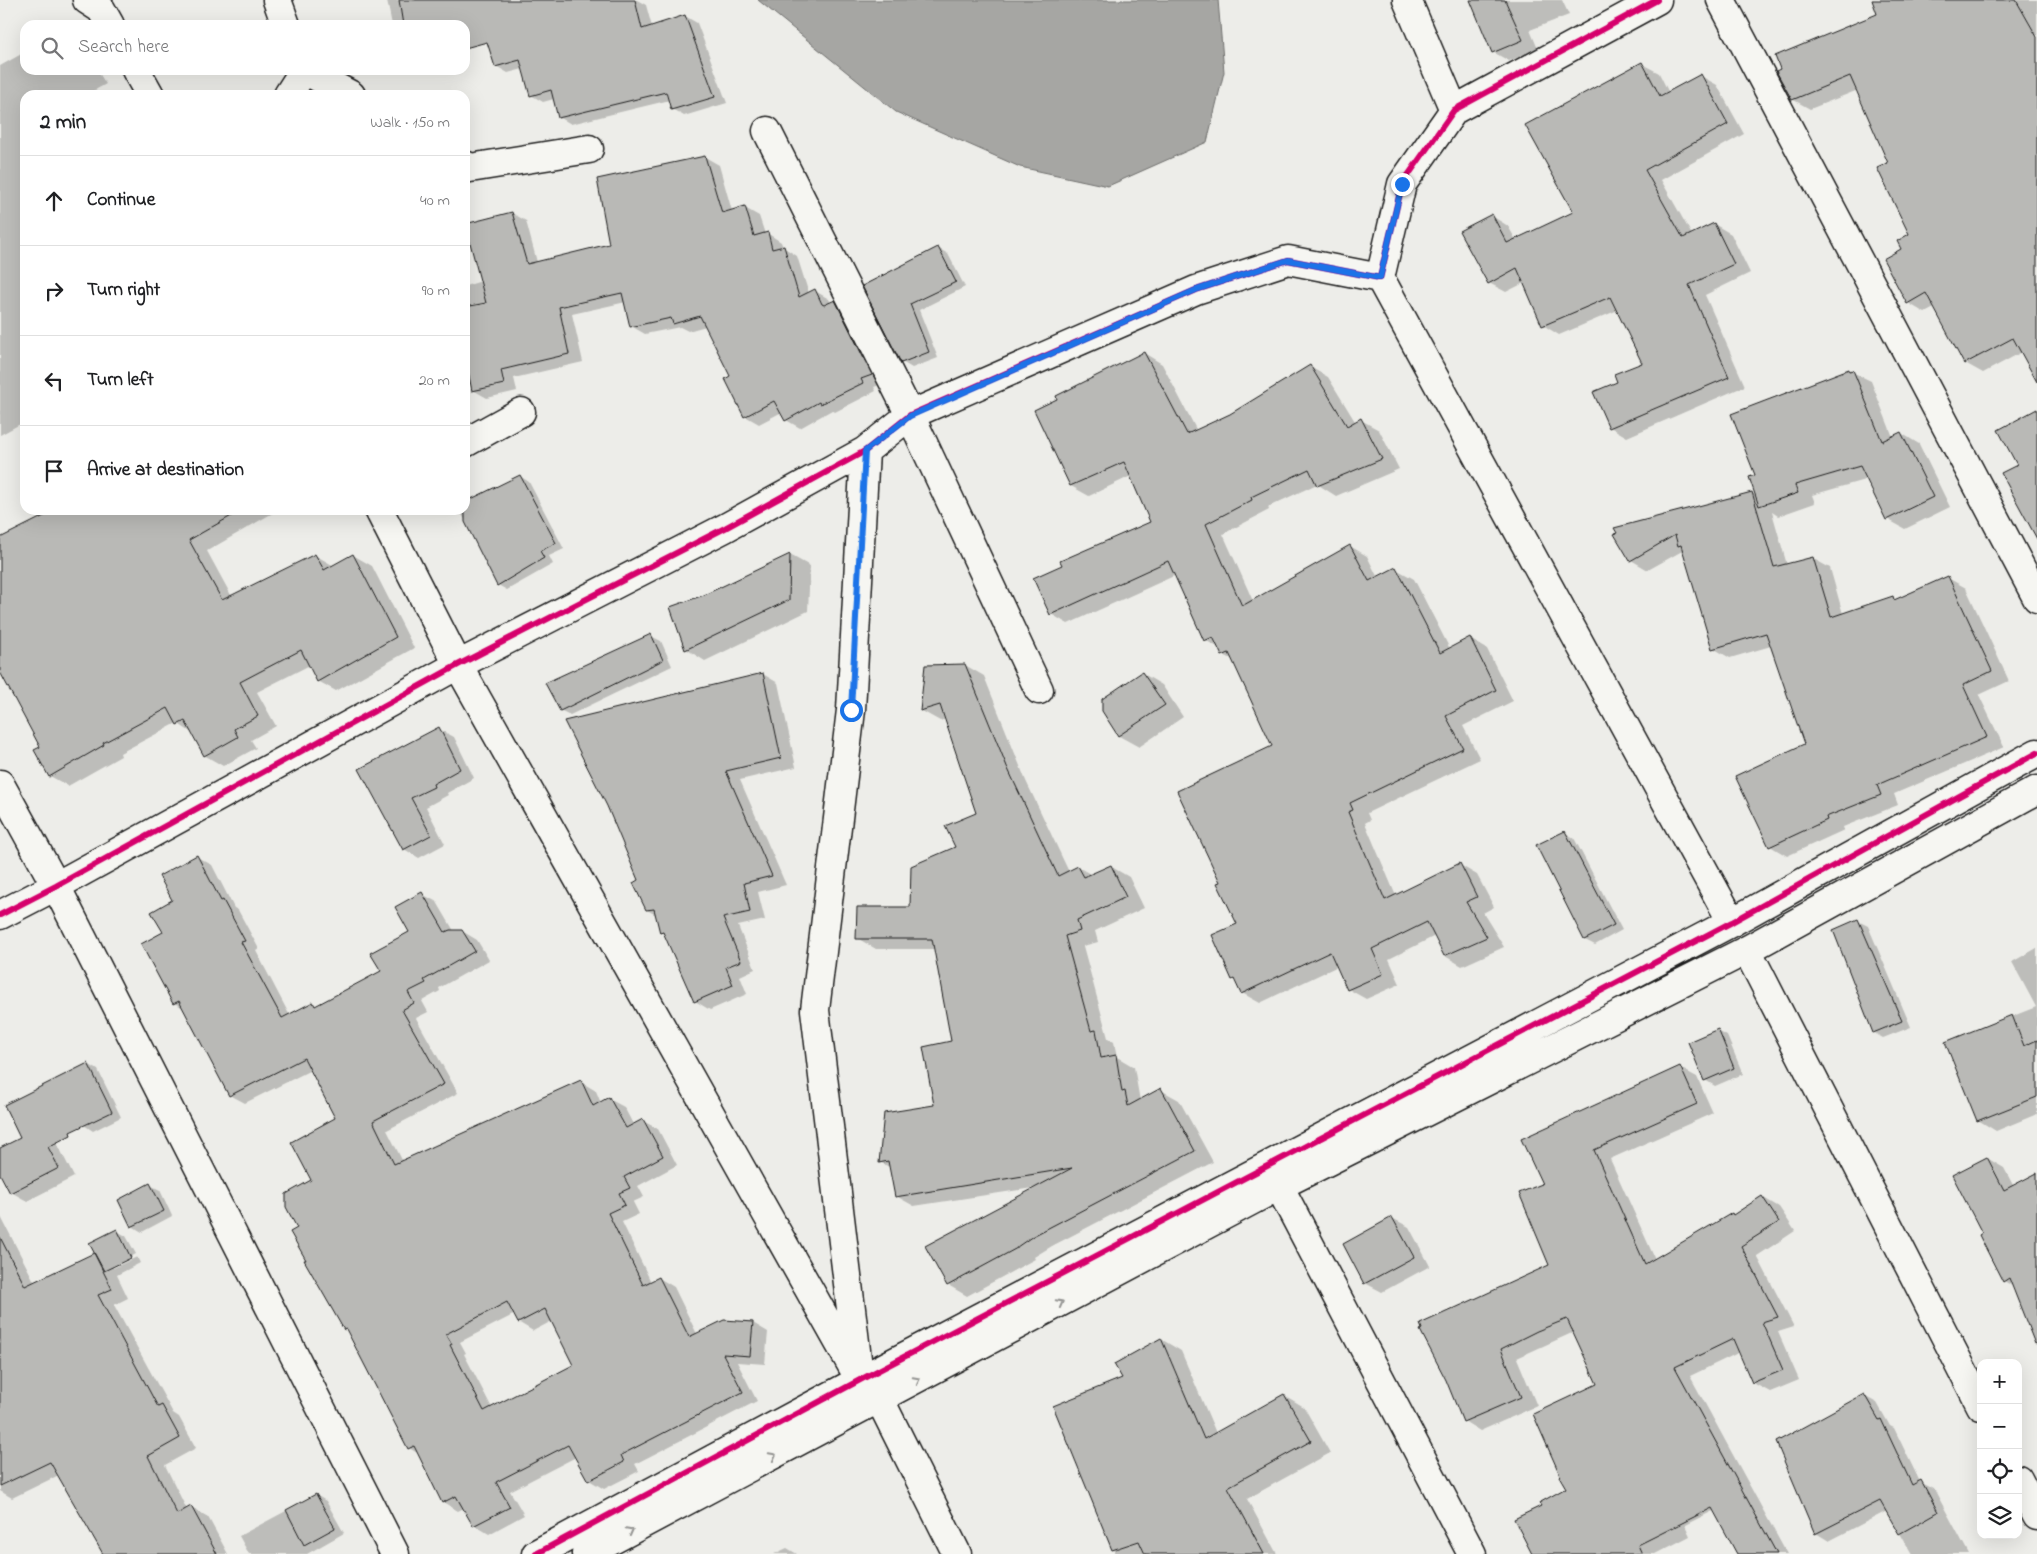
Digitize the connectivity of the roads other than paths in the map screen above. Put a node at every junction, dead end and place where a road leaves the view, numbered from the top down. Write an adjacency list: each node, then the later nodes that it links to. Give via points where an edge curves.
1 (87, 0): 6 (street, via 101,9)
2 (277, 0): 7 (street)
3 (1407, 0): 14 (street)
4 (1658, 0): 14 (street)
5 (1721, 0): 24 (street)
6 (107, 20)
7 (284, 20)
8 (139, 75): 11 (street)
9 (301, 75): 12 (street)
10 (313, 75): 13 (street)
11 (147, 90)
12 (291, 90)
13 (342, 90)
14 (1454, 110): 18 (street, via 1402,184)
15 (767, 131): 20 (street)
16 (589, 149): 17 (street)
17 (470, 168)
18 (1380, 278): 20 (street, via 1288,260 1196,290); 32 (street)
19 (520, 412): 21 (street)
20 (910, 416): 22 (street); 26 (street)
21 (470, 440)
22 (865, 451): 25 (street, via 724,528); 35 (street, via 851,710 815,1010)
23 (382, 515): 25 (street)
24 (2037, 598)
25 (458, 665): 30 (street); 35 (street)
26 (1039, 690)
27 (2037, 753): 32 (street)
28 (0, 784): 30 (street)
29 (2037, 790): 33 (street)
30 (56, 886): 31 (street); 40 (street)
31 (0, 915)
32 (1732, 922): 35 (street)
33 (1747, 950): 34 (street); 37 (street)
34 (1279, 1186): 36 (street, one-way to 34); 44 (street)
35 (860, 1380): 41 (street)
36 (880, 1400): 42 (street, one-way to 36); 43 (street)
37 (1980, 1404)
38 (2022, 1488): 39 (street)
39 (2037, 1516)
40 (395, 1554)
41 (536, 1554)
42 (586, 1554)
43 (957, 1554)
44 (1472, 1554)

